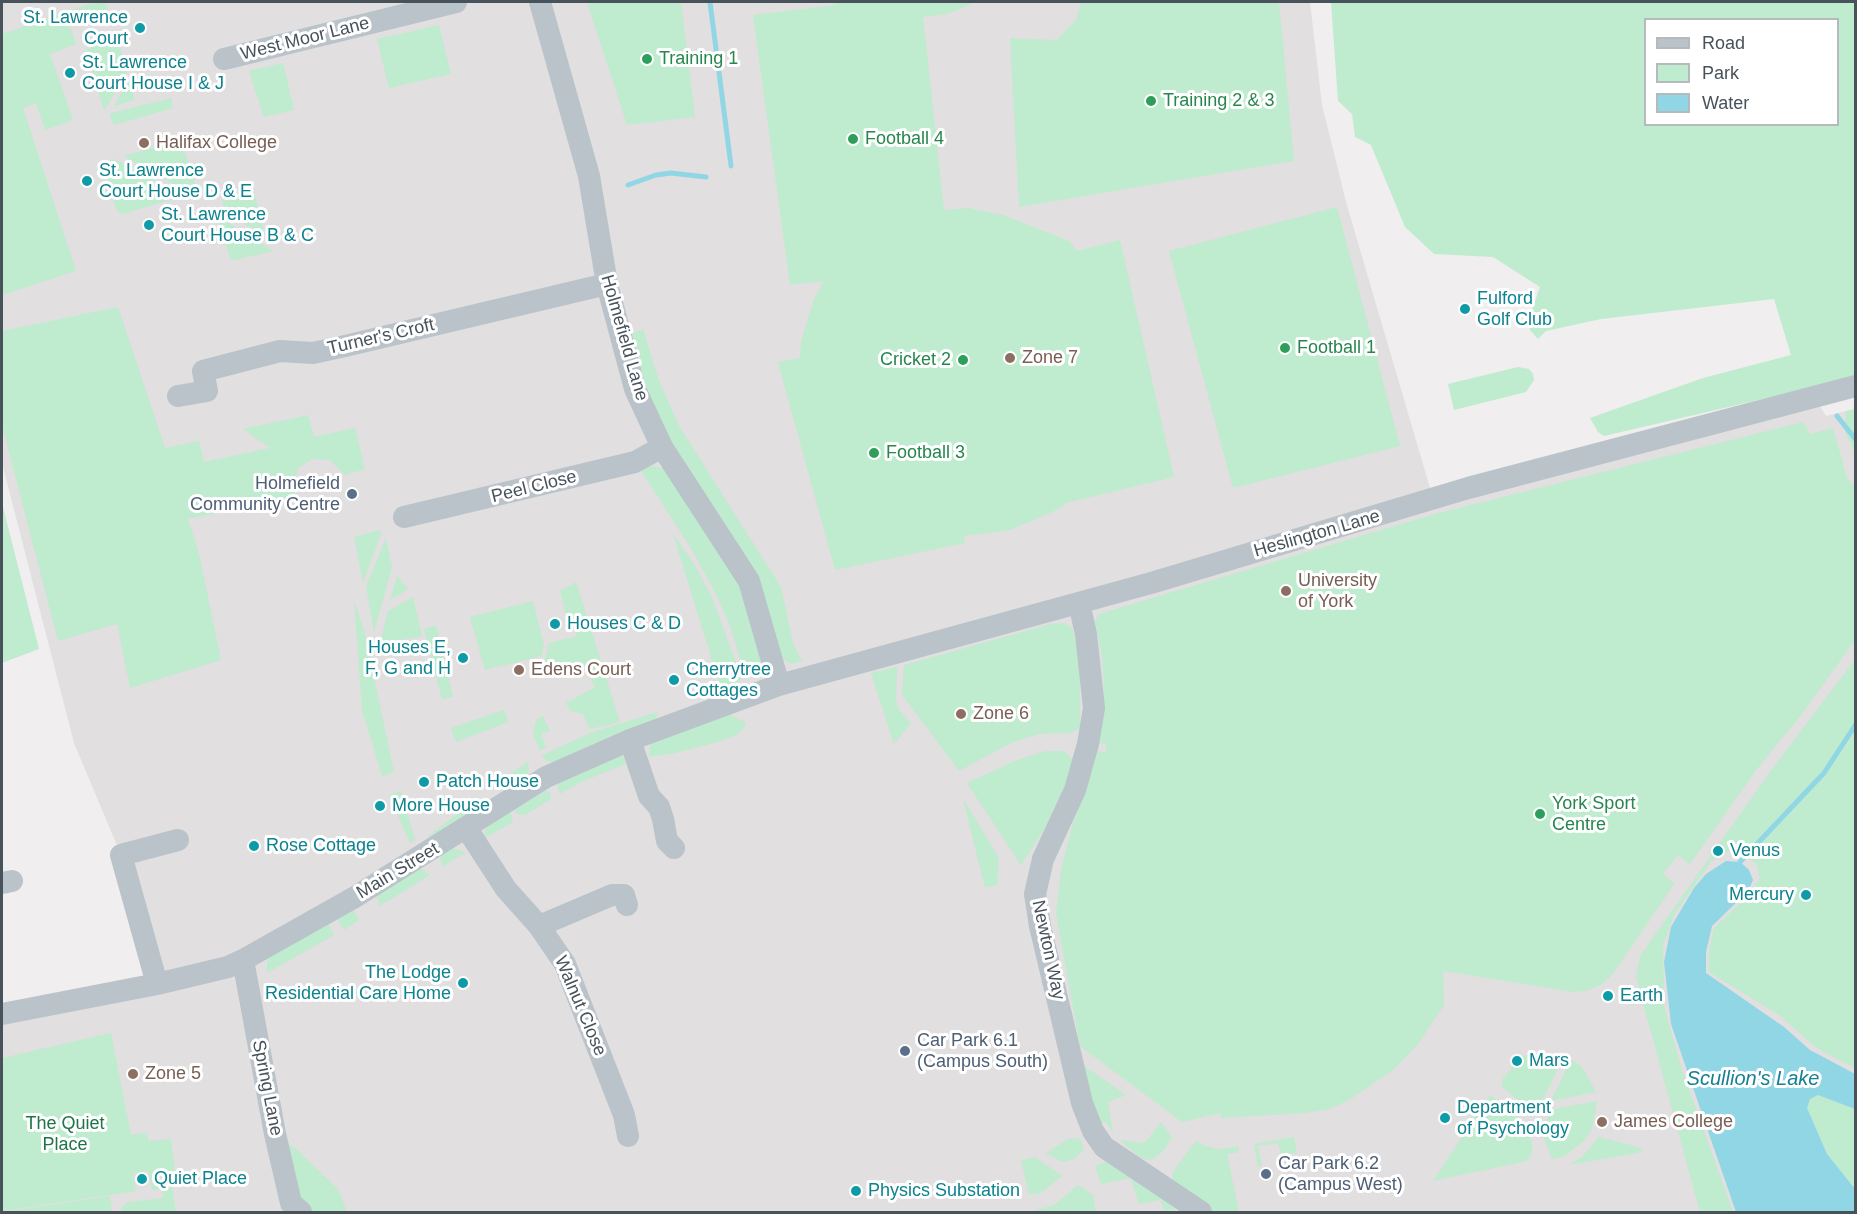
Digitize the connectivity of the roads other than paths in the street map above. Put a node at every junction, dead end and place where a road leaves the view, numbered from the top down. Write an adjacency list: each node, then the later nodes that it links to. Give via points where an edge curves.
1 (456, 2): 3 (street, West Moor Lane)
2 (540, 2): 4 (street, Holmefield Lane, via 589,176)
3 (224, 59)
4 (607, 284): 6 (street, Turner's Croft, via 314,353 280,351 203,371 207,391); 7 (street, Holmefield Lane, via 635,389)
5 (1856, 386): 9 (street, Heslington Lane, via 1468,488)
6 (178, 396)
7 (662, 447): 8 (street, Peel Close, via 635,462); 10 (street, Holmefield Lane, via 748,581)
8 (404, 517)
9 (1079, 603): 10 (street, Heslington Lane); 22 (street, Newton Way, via 1094,708 1074,790 1043,859 1035,894 1040,926 1082,1103 1093,1131 1104,1147)
10 (779, 685): 11 (street, Main Street)
11 (630, 740): 12 (street, Main Street, via 546,777); 14 (street, via 649,796 659,807 667,841)
12 (467, 829): 16 (street, Walnut Close, via 506,889); 17 (street, Main Street)
13 (178, 840): 18 (street, via 121,855)
14 (674, 848)
15 (627, 905): 16 (street, via 624,895 612,895)
16 (538, 926): 20 (street, Walnut Close, via 565,964 624,1115)
17 (243, 960): 18 (street, Main Street); 21 (street, Spring Lane, via 275,1134 291,1203)
18 (156, 984): 19 (street, Main Street)
19 (2, 1014)
20 (628, 1137)
21 (301, 1212)
22 (1201, 1212)

